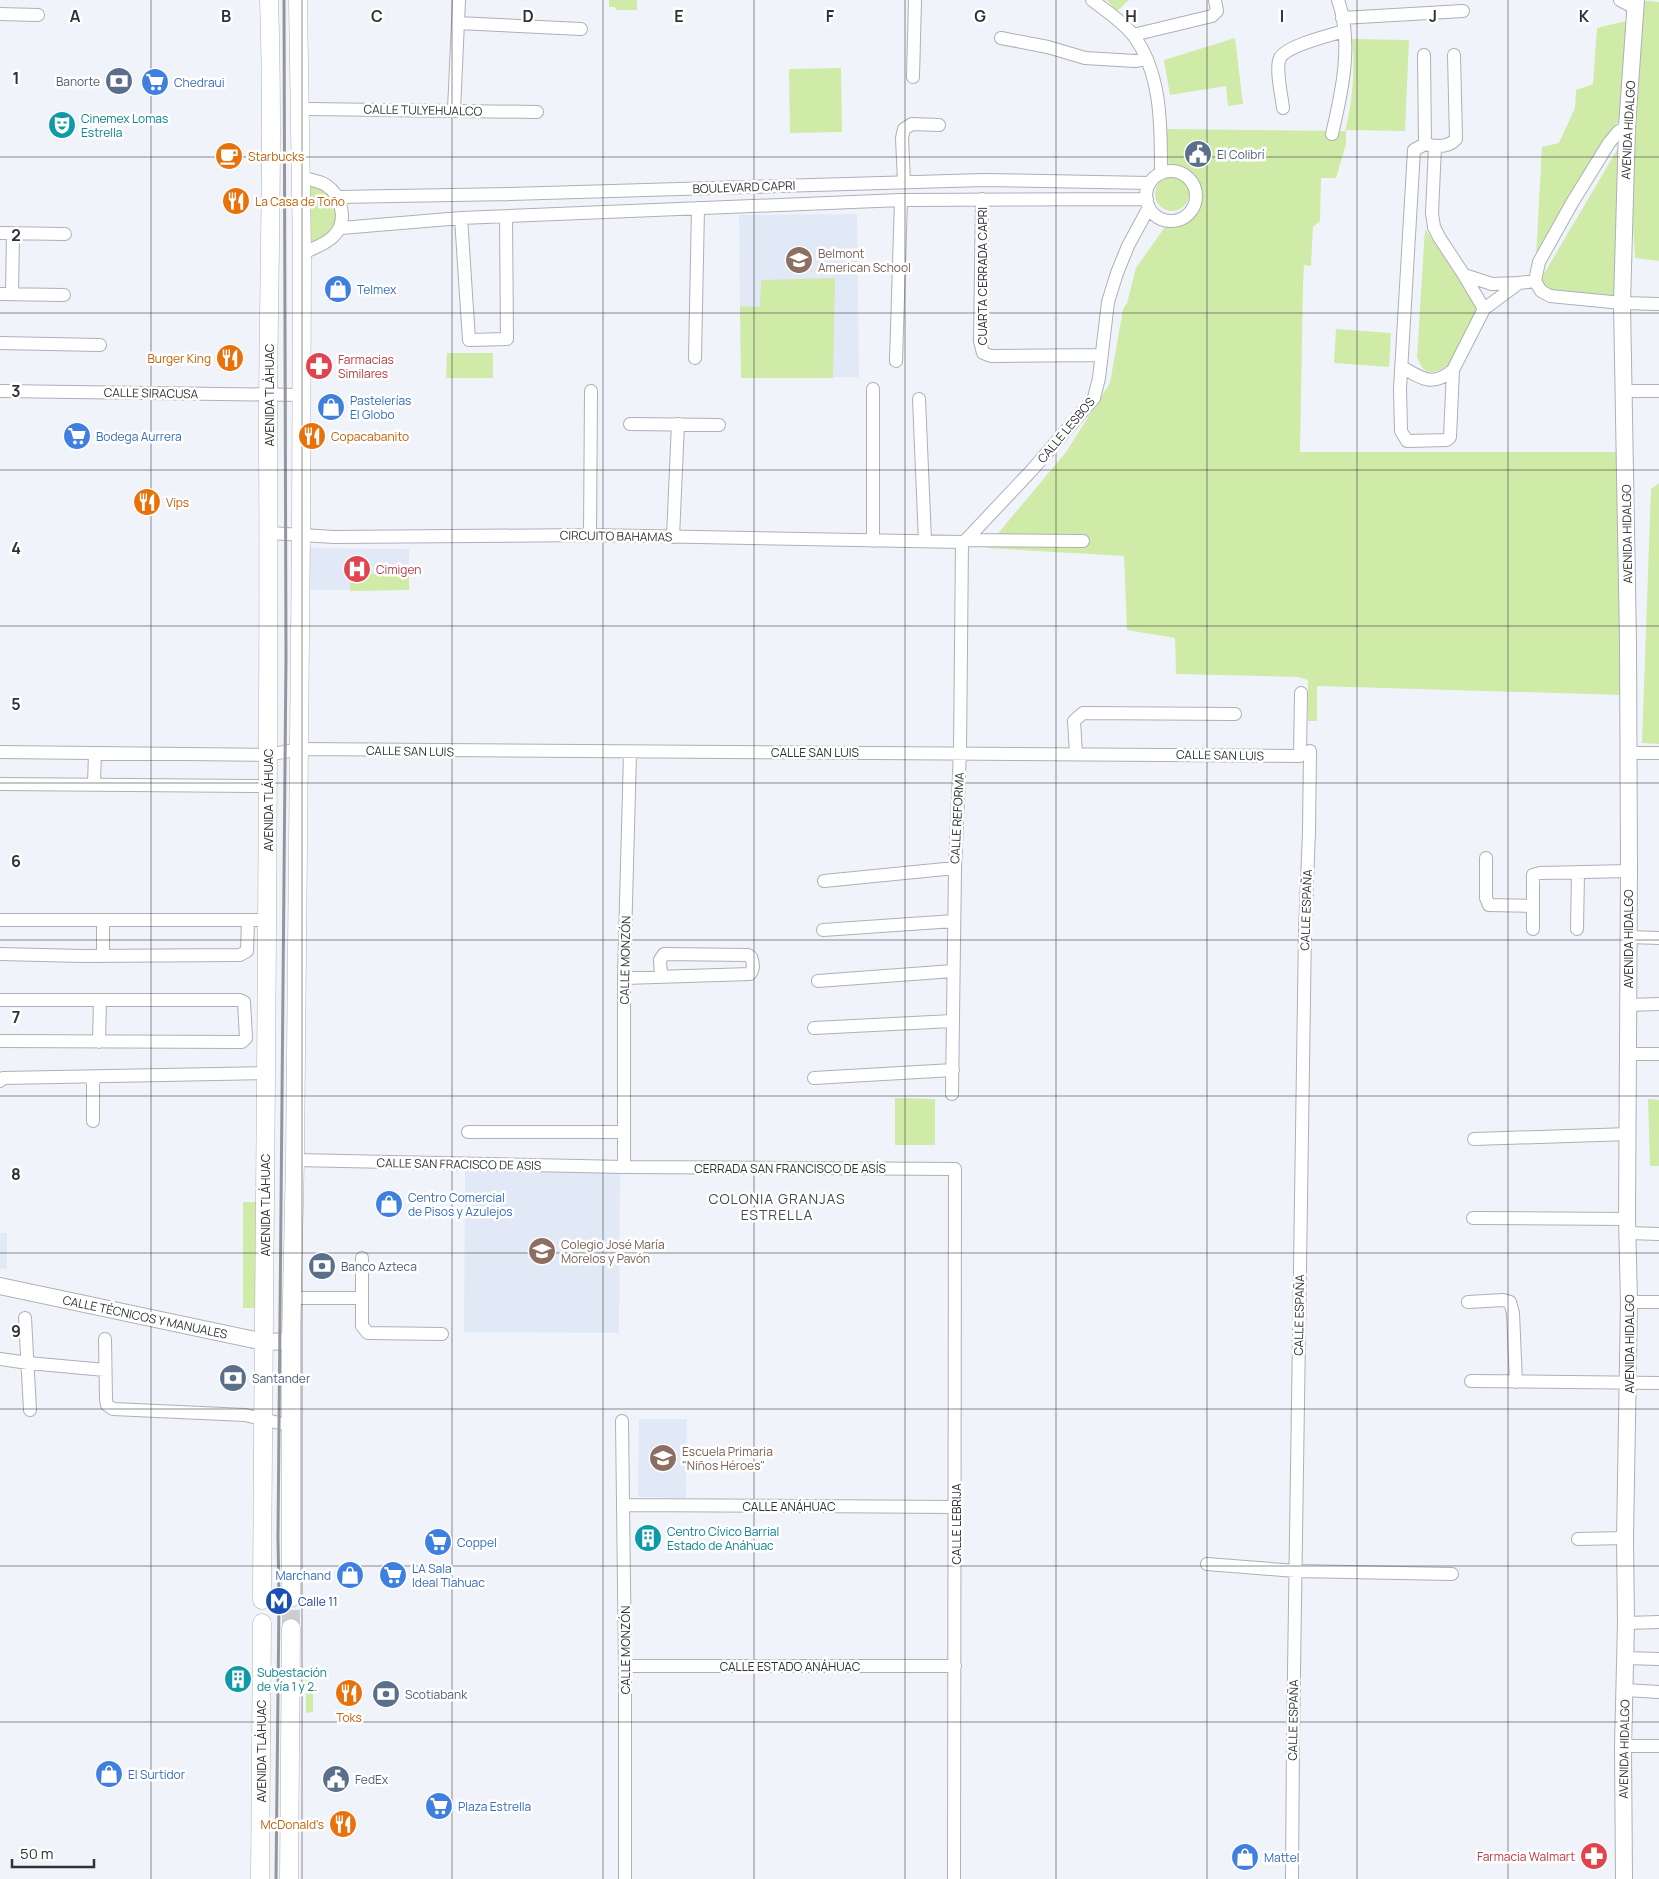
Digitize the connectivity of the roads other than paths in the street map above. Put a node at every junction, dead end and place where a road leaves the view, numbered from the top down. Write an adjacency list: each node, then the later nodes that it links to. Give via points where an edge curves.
1 (269, 0): 66 (main road, AVENIDA TLÁHUAC, via 272,110)
2 (298, 0): 31 (main road)
3 (459, 0): 13 (street)
4 (915, 0): 21 (street)
5 (1092, 0): 16 (street)
6 (1215, 0): 16 (street, via 1217,11 1212,16)
7 (1338, 0): 14 (street)
8 (1620, 0): 9 (street)
9 (1636, 4): 27 (street, AVENIDA HIDALGO)
10 (1463, 11): 14 (street)
11 (0, 14): 12 (street)
12 (38, 15)
13 (458, 23): 15 (street); 24 (street)
14 (1343, 24): 22 (street, via 1288,50 1280,58 1278,67); 28 (street, via 1344,79)
15 (581, 29)
16 (1134, 35): 20 (street)
17 (1001, 38): 20 (street, via 1085,58)
18 (1424, 54): 29 (street)
19 (1454, 55): 29 (street, via 1456,139 1452,144)
20 (1146, 59): 30 (street, via 1156,90 1160,120)
21 (913, 78)
22 (1283, 108)
23 (310, 110): 24 (street, CALLE TULYEHUALCO)
24 (454, 110): 25 (street, CALLE TULYEHUALCO)
25 (537, 112)
26 (939, 125): 32 (street, via 912,124 904,129)
27 (1627, 127): 47 (street, via 1609,143 1572,203 1539,262); 51 (street, AVENIDA HIDALGO)
28 (1332, 134)
29 (1425, 147): 46 (street, via 1434,227); 59 (street, via 1404,310)
30 (1161, 173): 33 (street); 37 (street, via 1169,170 1185,174 1195,187 1195,204 1185,217 1169,221 1154,214)
31 (300, 177): 34 (street, via 326,185); 45 (main road)
32 (904, 182): 33 (street, BOULEVARD CAPRI); 34 (street, BOULEVARD CAPRI)
33 (1150, 183): 37 (street)
34 (338, 197): 41 (street, via 342,212)
35 (982, 198): 36 (street, BOULEVARD CAPRI); 37 (street, BOULEVARD CAPRI); 56 (street, CUARTA CERRADA CAPRI, via 980,341 983,352 992,356)
36 (901, 200): 38 (street, BOULEVARD CAPRI); 58 (street)
37 (1148, 203): 56 (street, CALLE LESBOS, via 1117,273 1108,302)
38 (698, 208): 39 (street, BOULEVARD CAPRI); 57 (street)
39 (506, 217): 40 (street, BOULEVARD CAPRI); 40 (street, via 507,339 469,340)
40 (461, 218): 41 (street, BOULEVARD CAPRI)
41 (341, 228): 45 (street, via 321,245)
42 (0, 233): 43 (street)
43 (13, 233): 44 (street); 49 (street)
44 (65, 234)
45 (302, 253): 67 (main road)
46 (1464, 275): 48 (street, via 1492,284); 53 (street)
47 (1535, 282): 48 (street); 51 (street, via 1550,296)
48 (1519, 283): 53 (street)
49 (6, 294): 50 (street)
50 (64, 295)
51 (1622, 303): 52 (street); 62 (street, AVENIDA HIDALGO)
52 (1659, 304)
53 (1484, 310): 60 (street)
54 (0, 343): 55 (street)
55 (100, 345)
56 (1102, 355): 77 (street, CALLE LESBOS, via 1094,398 1032,470)
57 (695, 358)
58 (896, 361)
59 (1402, 367): 60 (street, via 1430,381); 60 (street, via 1400,431 1407,442 1447,440 1450,437)
60 (1453, 370)
61 (873, 389): 79 (street)
62 (1625, 390): 65 (street); 87 (street, AVENIDA HIDALGO)
63 (0, 391): 66 (street, CALLE SIRACUSA)
64 (591, 391): 74 (street)
65 (1659, 391)
66 (268, 394): 67 (street, CALLE SIRACUSA); 72 (main road, AVENIDA TLÁHUAC)
67 (302, 395): 73 (main road)
68 (919, 399): 76 (street)
69 (630, 424): 70 (street)
70 (678, 424): 71 (street); 75 (street)
71 (719, 425)
72 (270, 534): 73 (street, CIRCUITO BAHAMAS); 91 (main road, AVENIDA TLÁHUAC)
73 (301, 534): 74 (street, CIRCUITO BAHAMAS, via 334,537); 82 (main road)
74 (590, 535): 75 (street, CIRCUITO BAHAMAS)
75 (673, 537): 79 (street, CIRCUITO BAHAMAS)
76 (925, 541): 77 (street, CIRCUITO BAHAMAS); 79 (street, CIRCUITO BAHAMAS)
77 (964, 541): 78 (street, CIRCUITO BAHAMAS); 85 (street, CALLE REFORMA)
78 (1083, 541)
79 (873, 542)
80 (1301, 693): 90 (street)
81 (1235, 714): 89 (street, via 1083,713 1074,721)
82 (299, 750): 84 (street, CALLE SAN LUIS); 91 (street, CALLE SAN LUIS); 138 (main road)
83 (0, 752): 86 (street, CALLE SAN LUIS)
84 (630, 752): 85 (street, CALLE SAN LUIS); 115 (street, CALLE MONZÓN)
85 (960, 752): 89 (street, CALLE SAN LUIS); 96 (street, CALLE REFORMA)
86 (95, 753): 91 (street, CALLE SAN LUIS); 93 (street)
87 (1628, 753): 88 (street); 97 (street, AVENIDA HIDALGO)
88 (1659, 753)
89 (1076, 754): 90 (street, CALLE SAN LUIS)
90 (1307, 754): 172 (street, CALLE ESPAÑA)
91 (268, 755): 94 (main road, AVENIDA TLÁHUAC)
92 (0, 784): 93 (street)
93 (94, 784): 94 (street)
94 (268, 786): 104 (main road, AVENIDA TLÁHUAC)
95 (1486, 858): 100 (street, via 1486,898 1489,905)
96 (955, 868): 99 (street); 105 (street, CALLE REFORMA)
97 (1629, 871): 98 (street); 109 (street, AVENIDA HIDALGO)
98 (1578, 872): 100 (street, via 1533,875); 106 (street)
99 (824, 881)
100 (1532, 906): 107 (street)
101 (0, 920): 102 (street)
102 (103, 920): 103 (street); 112 (street)
103 (248, 920): 104 (street); 112 (street, via 247,951 240,955)
104 (267, 920): 128 (main road, AVENIDA TLÁHUAC)
105 (954, 921): 108 (street); 113 (street, CALLE REFORMA)
106 (1577, 928)
107 (1533, 929)
108 (823, 930)
109 (1629, 938): 110 (street); 120 (street, AVENIDA HIDALGO)
110 (1659, 938)
111 (0, 954): 112 (street)
112 (103, 956)
113 (954, 971): 116 (street); 121 (street, CALLE REFORMA)
114 (661, 976): 114 (street, via 750,974 752,961 748,955 664,954 660,960); 115 (street)
115 (624, 978): 135 (street, CALLE MONZÓN)
116 (818, 981)
117 (0, 1000): 118 (street)
118 (100, 1001): 124 (street); 124 (street, via 243,1000 246,1038 242,1042)
119 (1659, 1004): 120 (street)
120 (1628, 1005): 125 (street, AVENIDA HIDALGO)
121 (952, 1021): 122 (street); 127 (street, CALLE REFORMA)
122 (814, 1028)
123 (0, 1041): 124 (street)
124 (99, 1042)
125 (1629, 1054): 126 (street); 136 (street, AVENIDA HIDALGO)
126 (1659, 1054)
127 (953, 1070): 130 (street); 132 (street, CALLE REFORMA)
128 (266, 1073): 129 (street); 155 (main road, AVENIDA TLÁHUAC)
129 (94, 1077): 131 (street, via 3,1078); 133 (street)
130 (814, 1078)
131 (0, 1081)
132 (952, 1094)
133 (93, 1120)
134 (468, 1132): 135 (street)
135 (624, 1132): 139 (street, CALLE MONZÓN)
136 (1629, 1134): 137 (street); 142 (street, AVENIDA HIDALGO)
137 (1474, 1140)
138 (295, 1160): 139 (street, CALLE SAN FRACISCO DE ASIS); 146 (main road)
139 (624, 1167): 140 (street, CERRADA SAN FRANCISCO DE ASÍS)
140 (955, 1169): 168 (street, CALLE LEBRIJA)
141 (1474, 1218): 142 (street)
142 (1628, 1226): 143 (street); 149 (street, AVENIDA HIDALGO)
143 (1659, 1234)
144 (362, 1258): 147 (street)
145 (0, 1286): 155 (street, CALLE TÉCNICOS Y MANUALES)
146 (292, 1298): 147 (street); 154 (main road)
147 (361, 1298): 152 (street, via 362,1326 368,1333)
148 (1468, 1302): 160 (street, via 1510,1302)
149 (1629, 1302): 150 (street); 161 (street, AVENIDA HIDALGO)
150 (1659, 1302)
151 (25, 1318): 157 (street)
152 (442, 1334)
153 (105, 1339): 158 (street)
154 (291, 1341): 155 (street, CALLE TÉCNICOS Y MANUALES); 166 (main road)
155 (264, 1342): 164 (main road, AVENIDA TLÁHUAC)
156 (0, 1359): 157 (street)
157 (28, 1363): 158 (street); 163 (street)
158 (105, 1370): 164 (street, via 107,1406 113,1410 246,1415)
159 (1471, 1381): 160 (street)
160 (1516, 1382): 161 (street)
161 (1629, 1383): 162 (street); 169 (street, AVENIDA HIDALGO)
162 (1659, 1383)
163 (30, 1410)
164 (263, 1419): 166 (street); 175 (main road, AVENIDA TLÁHUAC)
165 (622, 1421): 167 (street, CALLE MONZÓN)
166 (292, 1426): 174 (main road)
167 (623, 1505): 168 (street, CALLE ANÁHUAC); 182 (street, CALLE MONZÓN)
168 (956, 1507): 183 (street, CALLE LEBRIJA)
169 (1625, 1538): 170 (street); 178 (street, AVENIDA HIDALGO)
170 (1578, 1539)
171 (1207, 1564): 172 (street)
172 (1296, 1571): 173 (street); 192 (street, CALLE ESPAÑA)
173 (1452, 1574)
174 (291, 1598)
175 (262, 1600)
176 (1659, 1622): 178 (street)
177 (262, 1623): 188 (main road, AVENIDA TLÁHUAC)
178 (1626, 1623): 180 (street, AVENIDA HIDALGO)
179 (291, 1628): 189 (main road)
180 (1626, 1658): 181 (street); 184 (street, AVENIDA HIDALGO)
181 (1659, 1659)
182 (625, 1666): 183 (street, CALLE ESTADO ANÁHUAC); 190 (street, CALLE MONZÓN)
183 (954, 1666): 191 (street, CALLE LEBRIJA)
184 (1625, 1690): 185 (street); 186 (street, AVENIDA HIDALGO)
185 (1659, 1692)
186 (1623, 1746): 187 (street); 193 (street, AVENIDA HIDALGO)
187 (1659, 1746)
188 (260, 1879)
189 (289, 1879)
190 (624, 1879)
191 (954, 1879)
192 (1292, 1879)
193 (1624, 1879)

